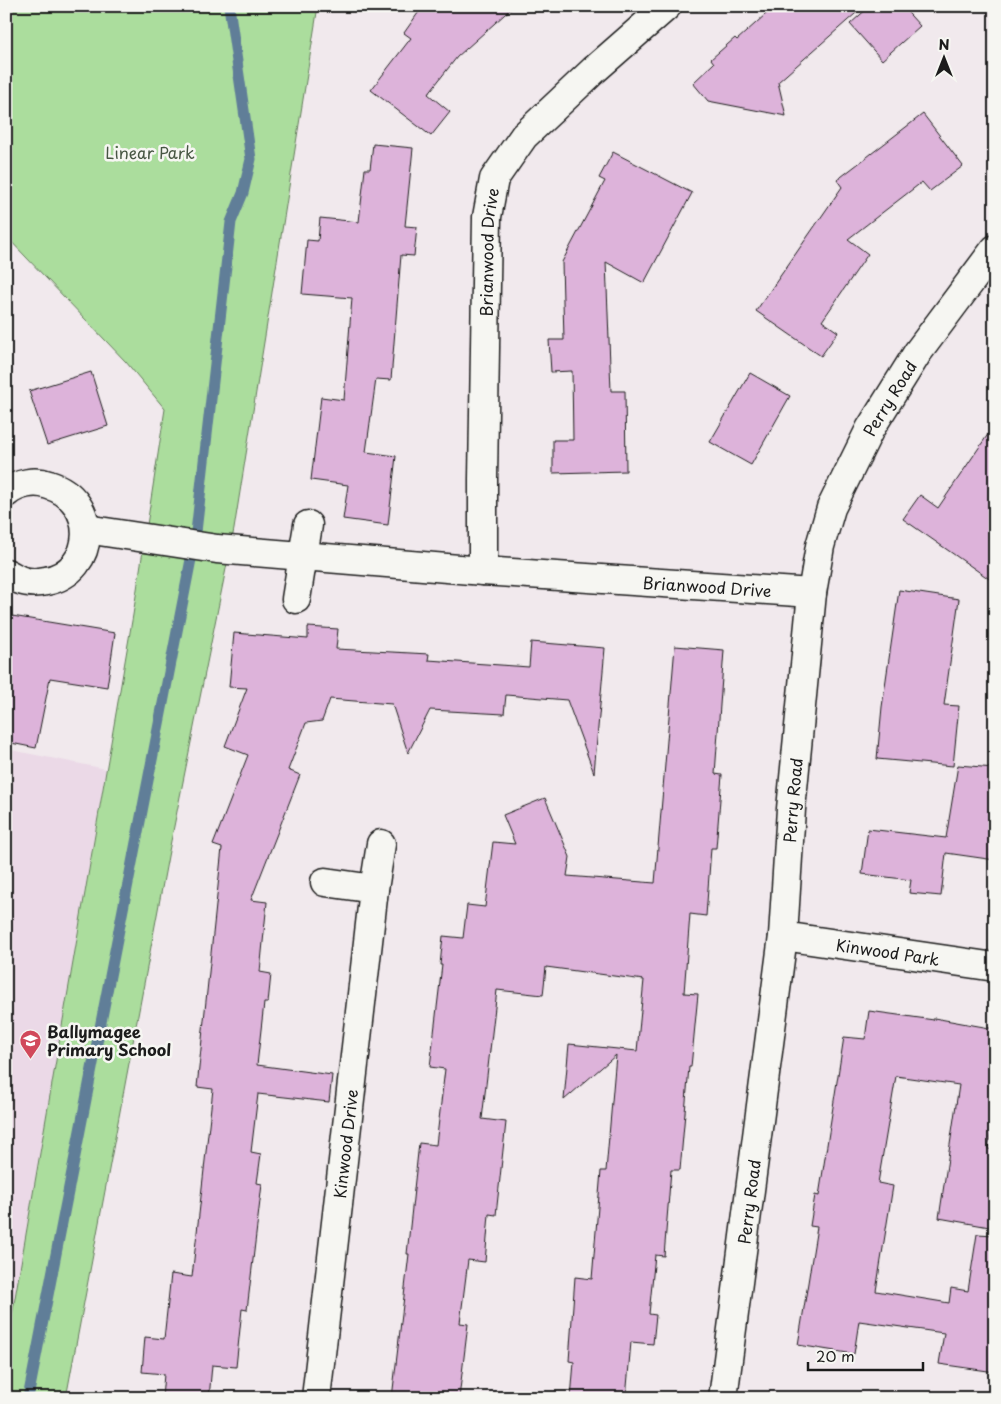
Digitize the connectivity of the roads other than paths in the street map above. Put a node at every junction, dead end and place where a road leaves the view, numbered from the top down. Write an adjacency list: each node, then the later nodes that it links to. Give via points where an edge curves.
1 (666, 6): 7 (street, Brianwood Drive, via 524,136 494,179 487,217)
2 (993, 254): 9 (street, Perry Road, via 918,352 870,429 831,508)
3 (6, 493): 5 (street, via 27,483 44,483 60,488 83,513)
4 (308, 525): 6 (street)
5 (86, 529): 6 (street, Brianwood Drive, via 217,549); 8 (street, via 85,546 78,561 67,572 52,580 36,583)
6 (304, 556): 7 (street, Brianwood Drive); 10 (street)
7 (483, 571): 9 (street, Brianwood Drive)
8 (6, 573)
9 (812, 593): 14 (street, Perry Road)
10 (296, 599)
11 (381, 844): 13 (street, Kinwood Drive)
12 (325, 882): 13 (street)
13 (374, 889): 17 (street, Kinwood Drive)
14 (782, 936): 15 (street, Kinwood Park); 16 (street, Perry Road)
15 (995, 967)
16 (729, 1397)
17 (316, 1398)

